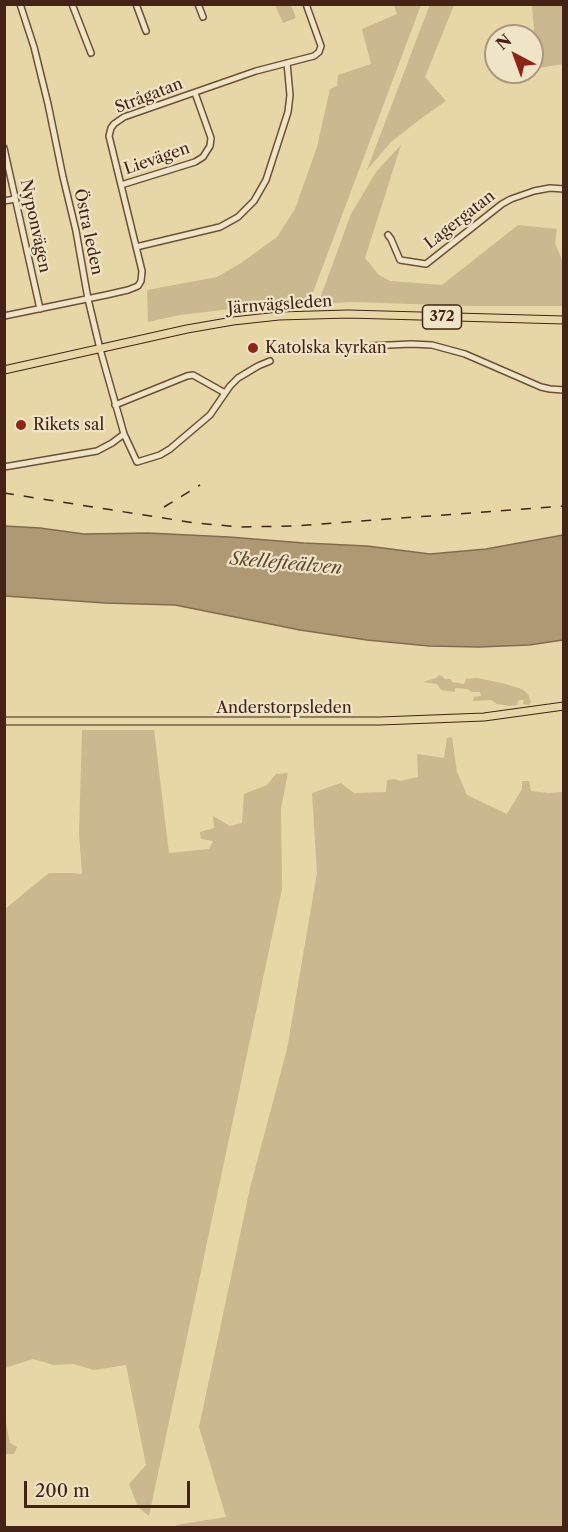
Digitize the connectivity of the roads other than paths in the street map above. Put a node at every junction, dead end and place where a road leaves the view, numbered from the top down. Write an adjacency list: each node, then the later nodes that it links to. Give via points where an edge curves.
1 (20, 4): 18 (street, Östra leden, via 48,104)
2 (72, 4): 8 (street)
3 (136, 4): 7 (street)
4 (198, 4): 6 (street)
5 (306, 4): 9 (street, Strågatan, via 321,46 314,56)
6 (203, 17)
7 (146, 31)
8 (91, 53)
9 (287, 63): 10 (street, Strågatan); 17 (street, via 288,112 266,180 254,201 220,227)
10 (195, 93): 12 (street, Strågatan, via 114,124 109,136); 12 (street, Lievägen, via 211,138 203,157)
11 (4, 148): 14 (street, Nyponvägen)
12 (121, 185): 17 (street, Strågatan)
13 (564, 189): 16 (street, Lagergatan, via 534,190 511,199 426,264 400,260)
14 (15, 199): 15 (street); 19 (street, Nyponvägen)
15 (4, 201)
16 (388, 235)
17 (136, 248): 18 (street, Strågatan, via 142,271 138,286)
18 (88, 299): 19 (street); 23 (street, Östra leden)
19 (40, 309): 20 (street)
20 (4, 316)
21 (564, 320): 23 (main road, Järnvägsleden / 372, via 295,315 212,324)
22 (347, 347): 26 (street, via 432,345 465,354 541,387)
23 (100, 350): 25 (main road, Järnvägsleden / 372); 28 (street, Östra leden)
24 (270, 361): 27 (street, via 238,378)
25 (4, 370)
26 (564, 390)
27 (225, 393): 28 (street, via 193,375); 29 (street, Östra leden, via 210,416 160,455 137,462)
28 (115, 405): 29 (street, Östra leden)
29 (124, 434): 30 (street, via 96,451)
30 (4, 467)
31 (564, 706): 32 (main road, Anderstorpsleden, via 484,717 380,721)
32 (4, 721)

